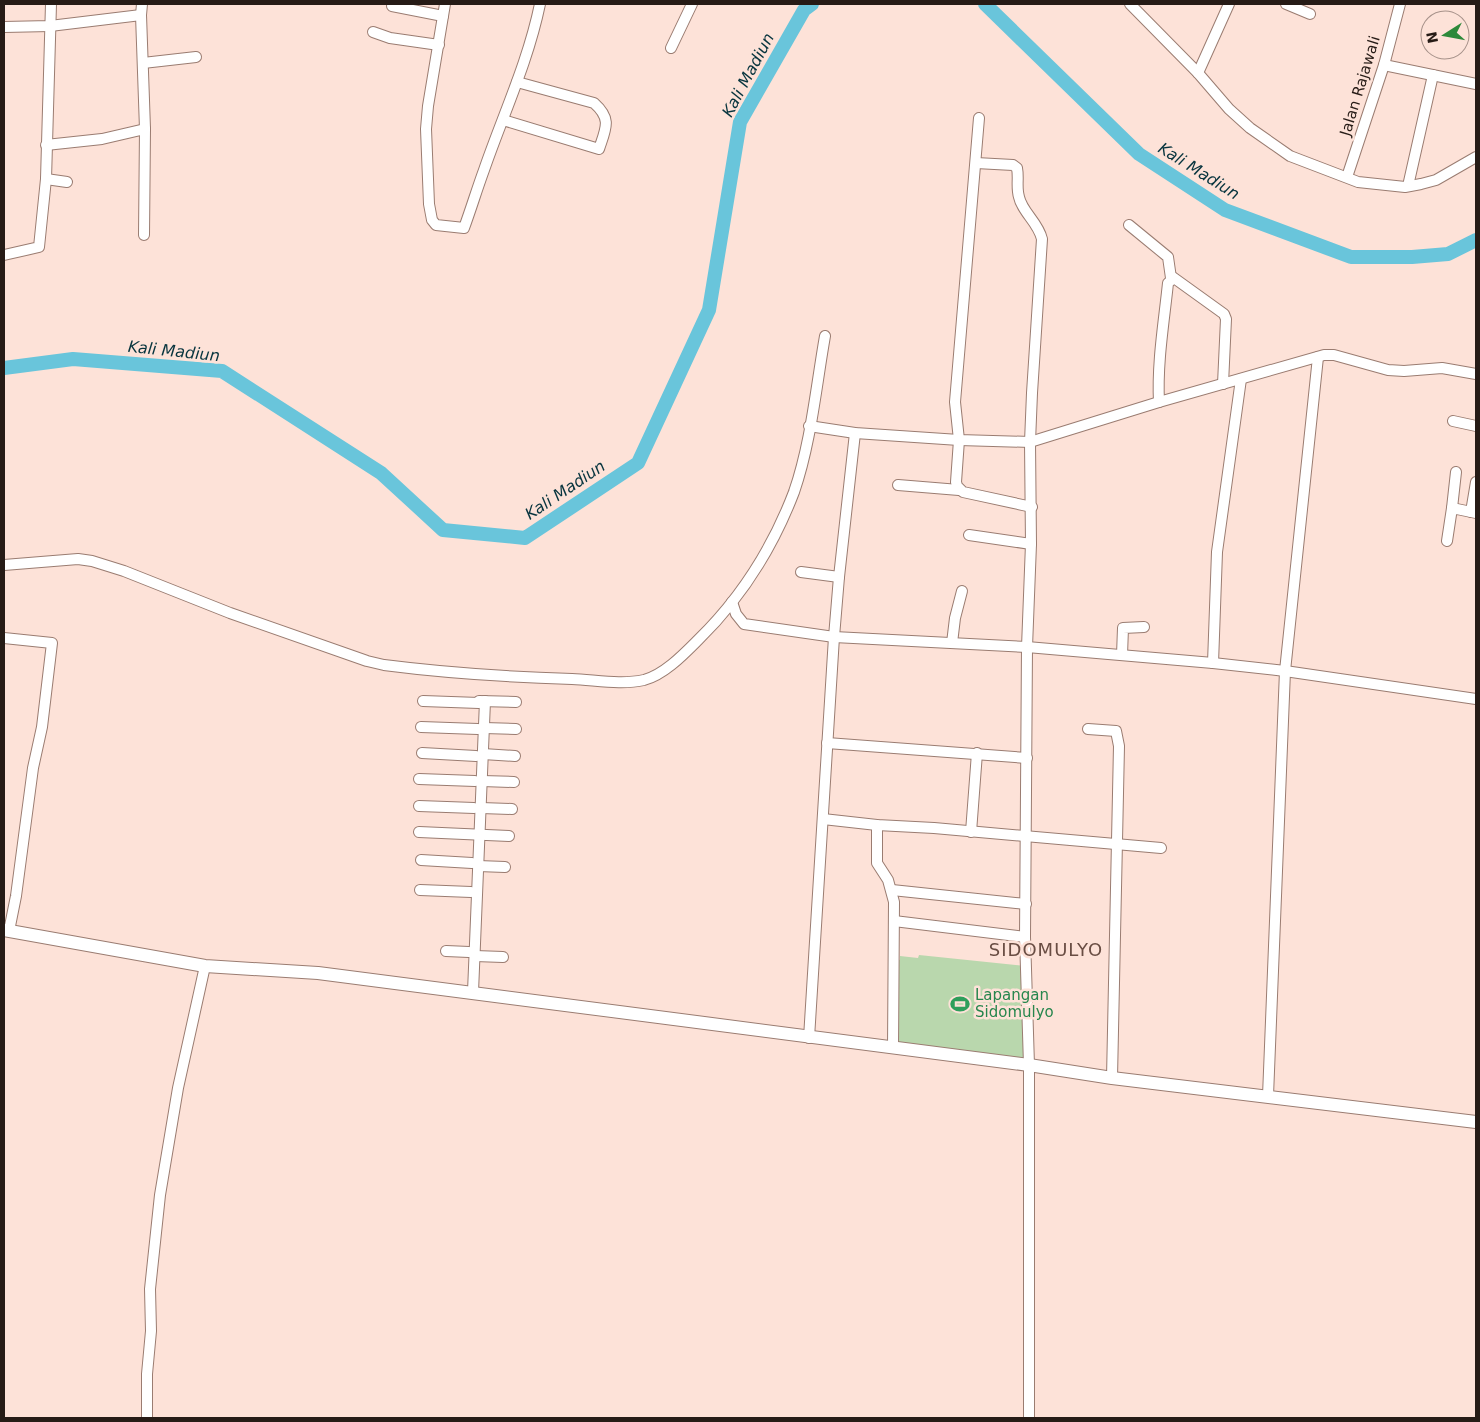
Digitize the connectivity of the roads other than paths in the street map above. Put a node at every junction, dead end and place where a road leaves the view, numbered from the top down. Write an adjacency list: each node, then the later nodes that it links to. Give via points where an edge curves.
1 (51, 4): 14 (street)
2 (142, 4): 12 (street)
3 (446, 4): 13 (street)
4 (540, 4): 24 (street)
5 (692, 4): 18 (street)
6 (1130, 4): 22 (street)
7 (1229, 4): 22 (street)
8 (1286, 4): 11 (street)
9 (1400, 4): 21 (street, Jalan Rajawali)
10 (392, 6): 13 (street)
11 (1310, 14)
12 (141, 15): 14 (street); 20 (street)
13 (443, 16): 17 (street)
14 (50, 26): 15 (street); 29 (street)
15 (4, 27)
16 (372, 32): 17 (street)
17 (439, 45): 27 (street, via 426,128 429,204 436,225 464,228)
18 (672, 48)
19 (196, 57): 20 (street)
20 (143, 62): 28 (street)
21 (1384, 64): 23 (street); 32 (street, Jalan Rajawali)
22 (1198, 74): 32 (street, via 1229,109 1274,146 1290,156)
23 (1433, 75): 25 (street); 35 (street)
24 (517, 82): 27 (street); 27 (street, via 594,103 603,111 607,122 599,149)
25 (1476, 84)
26 (979, 118): 31 (street)
27 (504, 120)
28 (146, 129): 29 (street, via 102,139); 37 (street)
29 (46, 145): 33 (street)
30 (1476, 157): 35 (street, via 1436,180)
31 (976, 163): 50 (street, via 956,402); 51 (street, via 1017,168 1018,196 1040,230 1042,239)
32 (1347, 177): 35 (street, via 1371,184)
33 (46, 179): 34 (street); 38 (street, via 39,247)
34 (67, 182)
35 (1408, 186)
36 (1129, 225): 39 (street, via 1168,257)
37 (144, 235)
38 (4, 255)
39 (1171, 278): 44 (street, via 1226,318); 45 (street, via 1160,362)
40 (824, 336): 47 (street)
41 (1318, 357): 42 (street, via 1334,355 1388,370 1442,368); 43 (street); 74 (street)
42 (1476, 374)
43 (1241, 379): 44 (street); 73 (street, via 1217,552)
44 (1222, 384): 45 (street)
45 (1159, 402): 51 (street)
46 (1453, 421): 48 (street)
47 (810, 426): 49 (street); 66 (street, via 796,484 778,529)
48 (1476, 426)
49 (855, 433): 50 (street); 64 (street)
50 (959, 440): 51 (street); 55 (street, via 956,482)
51 (1030, 442): 56 (street)
52 (1456, 472): 57 (street)
53 (1476, 482): 58 (street)
54 (898, 486): 55 (street)
55 (959, 490): 56 (street)
56 (1032, 507): 61 (street)
57 (1452, 508): 58 (street); 60 (street)
58 (1474, 513)
59 (969, 535): 61 (street)
60 (1447, 541)
61 (1032, 544): 71 (street)
62 (4, 565): 66 (street, via 92,561 367,661 528,678 627,682 646,679 679,658)
63 (801, 572): 64 (street)
64 (839, 577): 68 (street)
65 (962, 591): 70 (street)
66 (732, 602): 68 (street, via 744,624)
67 (1144, 627): 72 (street, via 1123,628)
68 (834, 637): 70 (street); 83 (street)
69 (4, 638): 112 (street, via 52,643 16,896)
70 (952, 643): 71 (street)
71 (1027, 647): 72 (street); 88 (street)
72 (1122, 655): 73 (street)
73 (1213, 663): 74 (street)
74 (1285, 671): 75 (street); 123 (street)
75 (1476, 699)
76 (423, 701): 77 (street)
77 (482, 702): 78 (street); 80 (street)
78 (516, 702)
79 (421, 727): 80 (street)
80 (481, 728): 81 (street); 86 (street)
81 (516, 729)
82 (1088, 729): 102 (street, via 1117,732)
83 (827, 743): 84 (street); 95 (street)
84 (977, 753): 88 (street); 98 (street)
85 (422, 754): 86 (street)
86 (480, 755): 87 (street); 90 (street)
87 (515, 756)
88 (1027, 758): 100 (street)
89 (420, 779): 90 (street)
90 (479, 781): 91 (street); 93 (street)
91 (514, 782)
92 (418, 806): 93 (street)
93 (478, 808): 94 (street); 101 (street)
94 (512, 809)
95 (823, 819): 96 (street); 119 (street)
96 (877, 825): 98 (street); 108 (street, via 877,863)
97 (419, 832): 101 (street)
98 (971, 832): 100 (street)
99 (509, 836): 101 (street)
100 (1026, 836): 102 (street); 110 (street)
101 (476, 839): 105 (street)
102 (1118, 844): 103 (street); 122 (street)
103 (1162, 848)
104 (420, 860): 105 (street)
105 (475, 864): 106 (street); 109 (street); 115 (street)
106 (505, 867)
107 (420, 890): 109 (street)
108 (892, 890): 110 (street); 111 (street)
109 (471, 892): 115 (street)
110 (1026, 904): 113 (street)
111 (894, 921): 113 (street); 120 (street)
112 (6, 930): 117 (main road)
113 (1025, 936): 121 (street)
114 (446, 951): 115 (street)
115 (472, 954): 116 (street); 118 (street)
116 (503, 957)
117 (205, 966): 118 (main road, via 318,973); 125 (street, via 178,1088 160,1195 150,1289)
118 (470, 992): 119 (main road)
119 (809, 1038): 120 (main road)
120 (893, 1048): 121 (main road)
121 (1029, 1065): 122 (main road); 126 (street)
122 (1112, 1078): 123 (main road)
123 (1268, 1096): 124 (main road)
124 (1476, 1122)
125 (147, 1418)
126 (1029, 1418)

